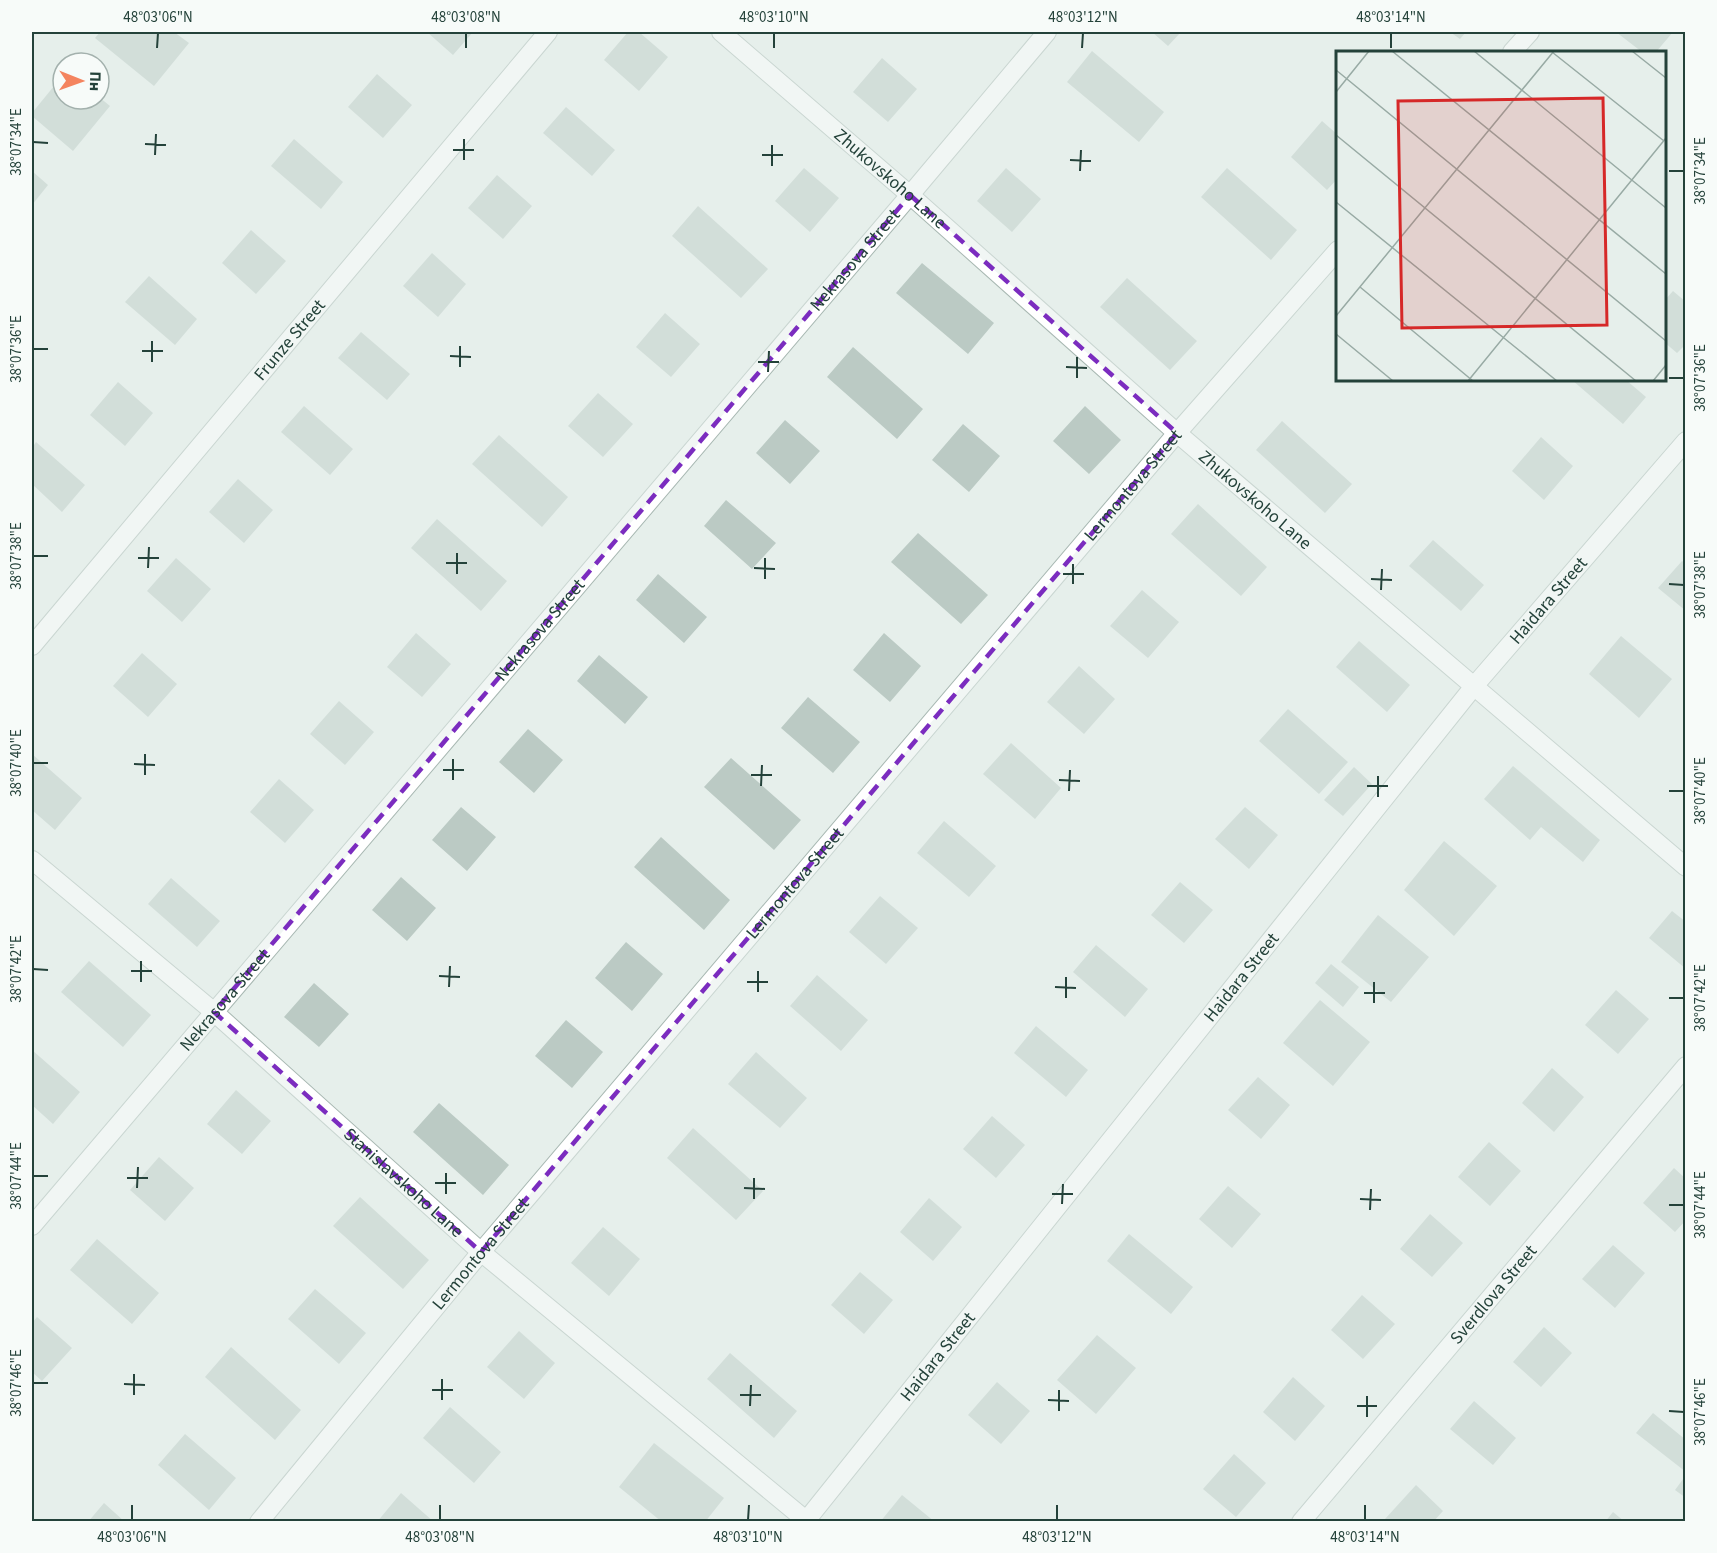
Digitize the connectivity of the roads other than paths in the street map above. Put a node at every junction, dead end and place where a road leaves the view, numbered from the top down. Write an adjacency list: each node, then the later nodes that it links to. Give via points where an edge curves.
1 (548, 32): 10 (street, Frunze Street)
2 (721, 32): 6 (street, Zhukovskoho Lane)
3 (1047, 32): 6 (street, Nekrasova Street)
4 (1530, 32): 5 (street)
5 (1513, 51)
6 (910, 195): 8 (street, Zhukovskoho Lane); 14 (street, Nekrasova Street)
7 (1336, 252): 8 (street, Lermontova Street)
8 (1177, 433): 11 (street, Zhukovskoho Lane); 17 (street, Lermontova Street)
9 (1686, 441): 11 (street, Haidara Street)
10 (32, 646)
11 (1474, 686): 13 (street, Zhukovskoho Lane); 19 (street, Haidara Street)
12 (32, 860): 14 (street, Stanislavskoho Lane)
13 (1686, 867)
14 (214, 1012): 16 (street, Nekrasova Street); 17 (street, Stanislavskoho Lane)
15 (1686, 1066): 20 (street, Sverdlova Street)
16 (32, 1226)
17 (481, 1252): 18 (street, Lermontova Street); 19 (street, Stanislavskoho Lane)
18 (259, 1521)
19 (807, 1521)
20 (1301, 1521)

